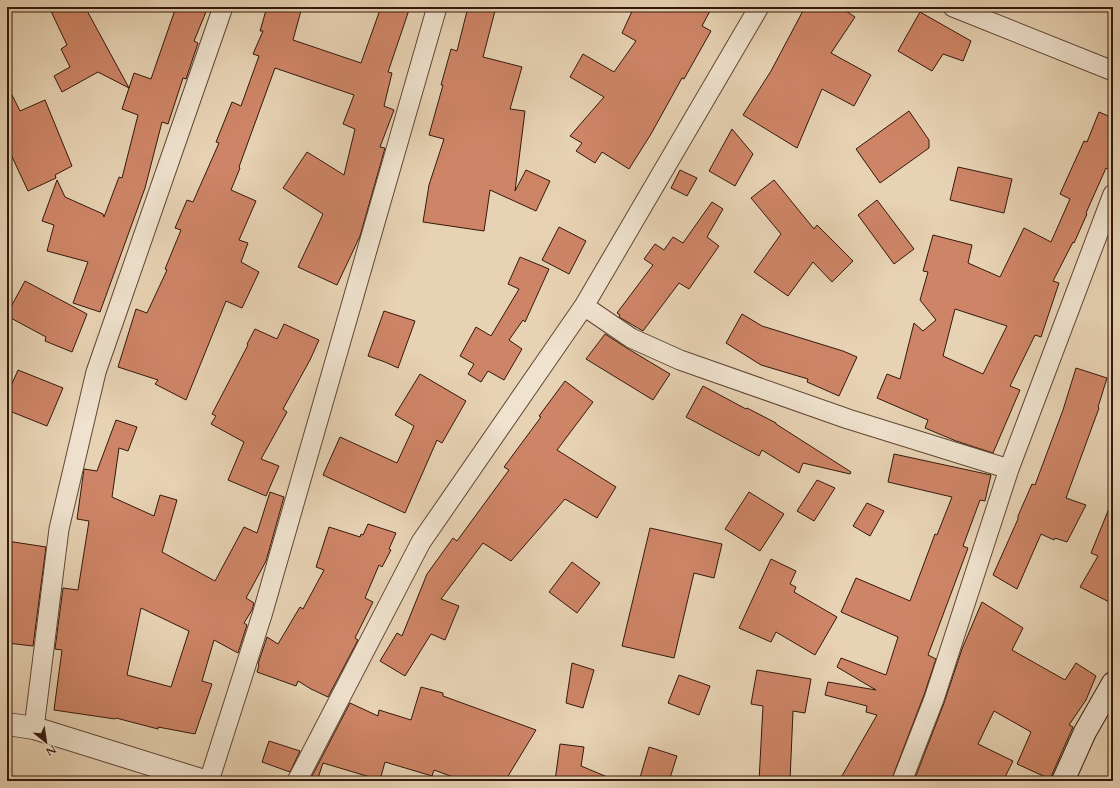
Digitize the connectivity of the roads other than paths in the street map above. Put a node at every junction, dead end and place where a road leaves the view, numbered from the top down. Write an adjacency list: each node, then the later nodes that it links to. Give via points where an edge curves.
1 (223, 7): 11 (street, via 96,372 59,529)
2 (437, 7): 13 (street, via 262,615)
3 (759, 7): 7 (street)
4 (953, 7): 5 (street)
5 (1113, 71)
6 (1113, 194): 8 (street)
7 (584, 306): 8 (street, via 631,338 680,360 848,419); 14 (street, via 421,542)
8 (1009, 469): 15 (street, via 934,699)
9 (1113, 683): 16 (street, via 1085,732)
10 (7, 724): 11 (street)
11 (34, 728): 12 (street)
12 (204, 781)
13 (208, 781)
14 (297, 781)
15 (902, 781)
16 (1062, 781)

